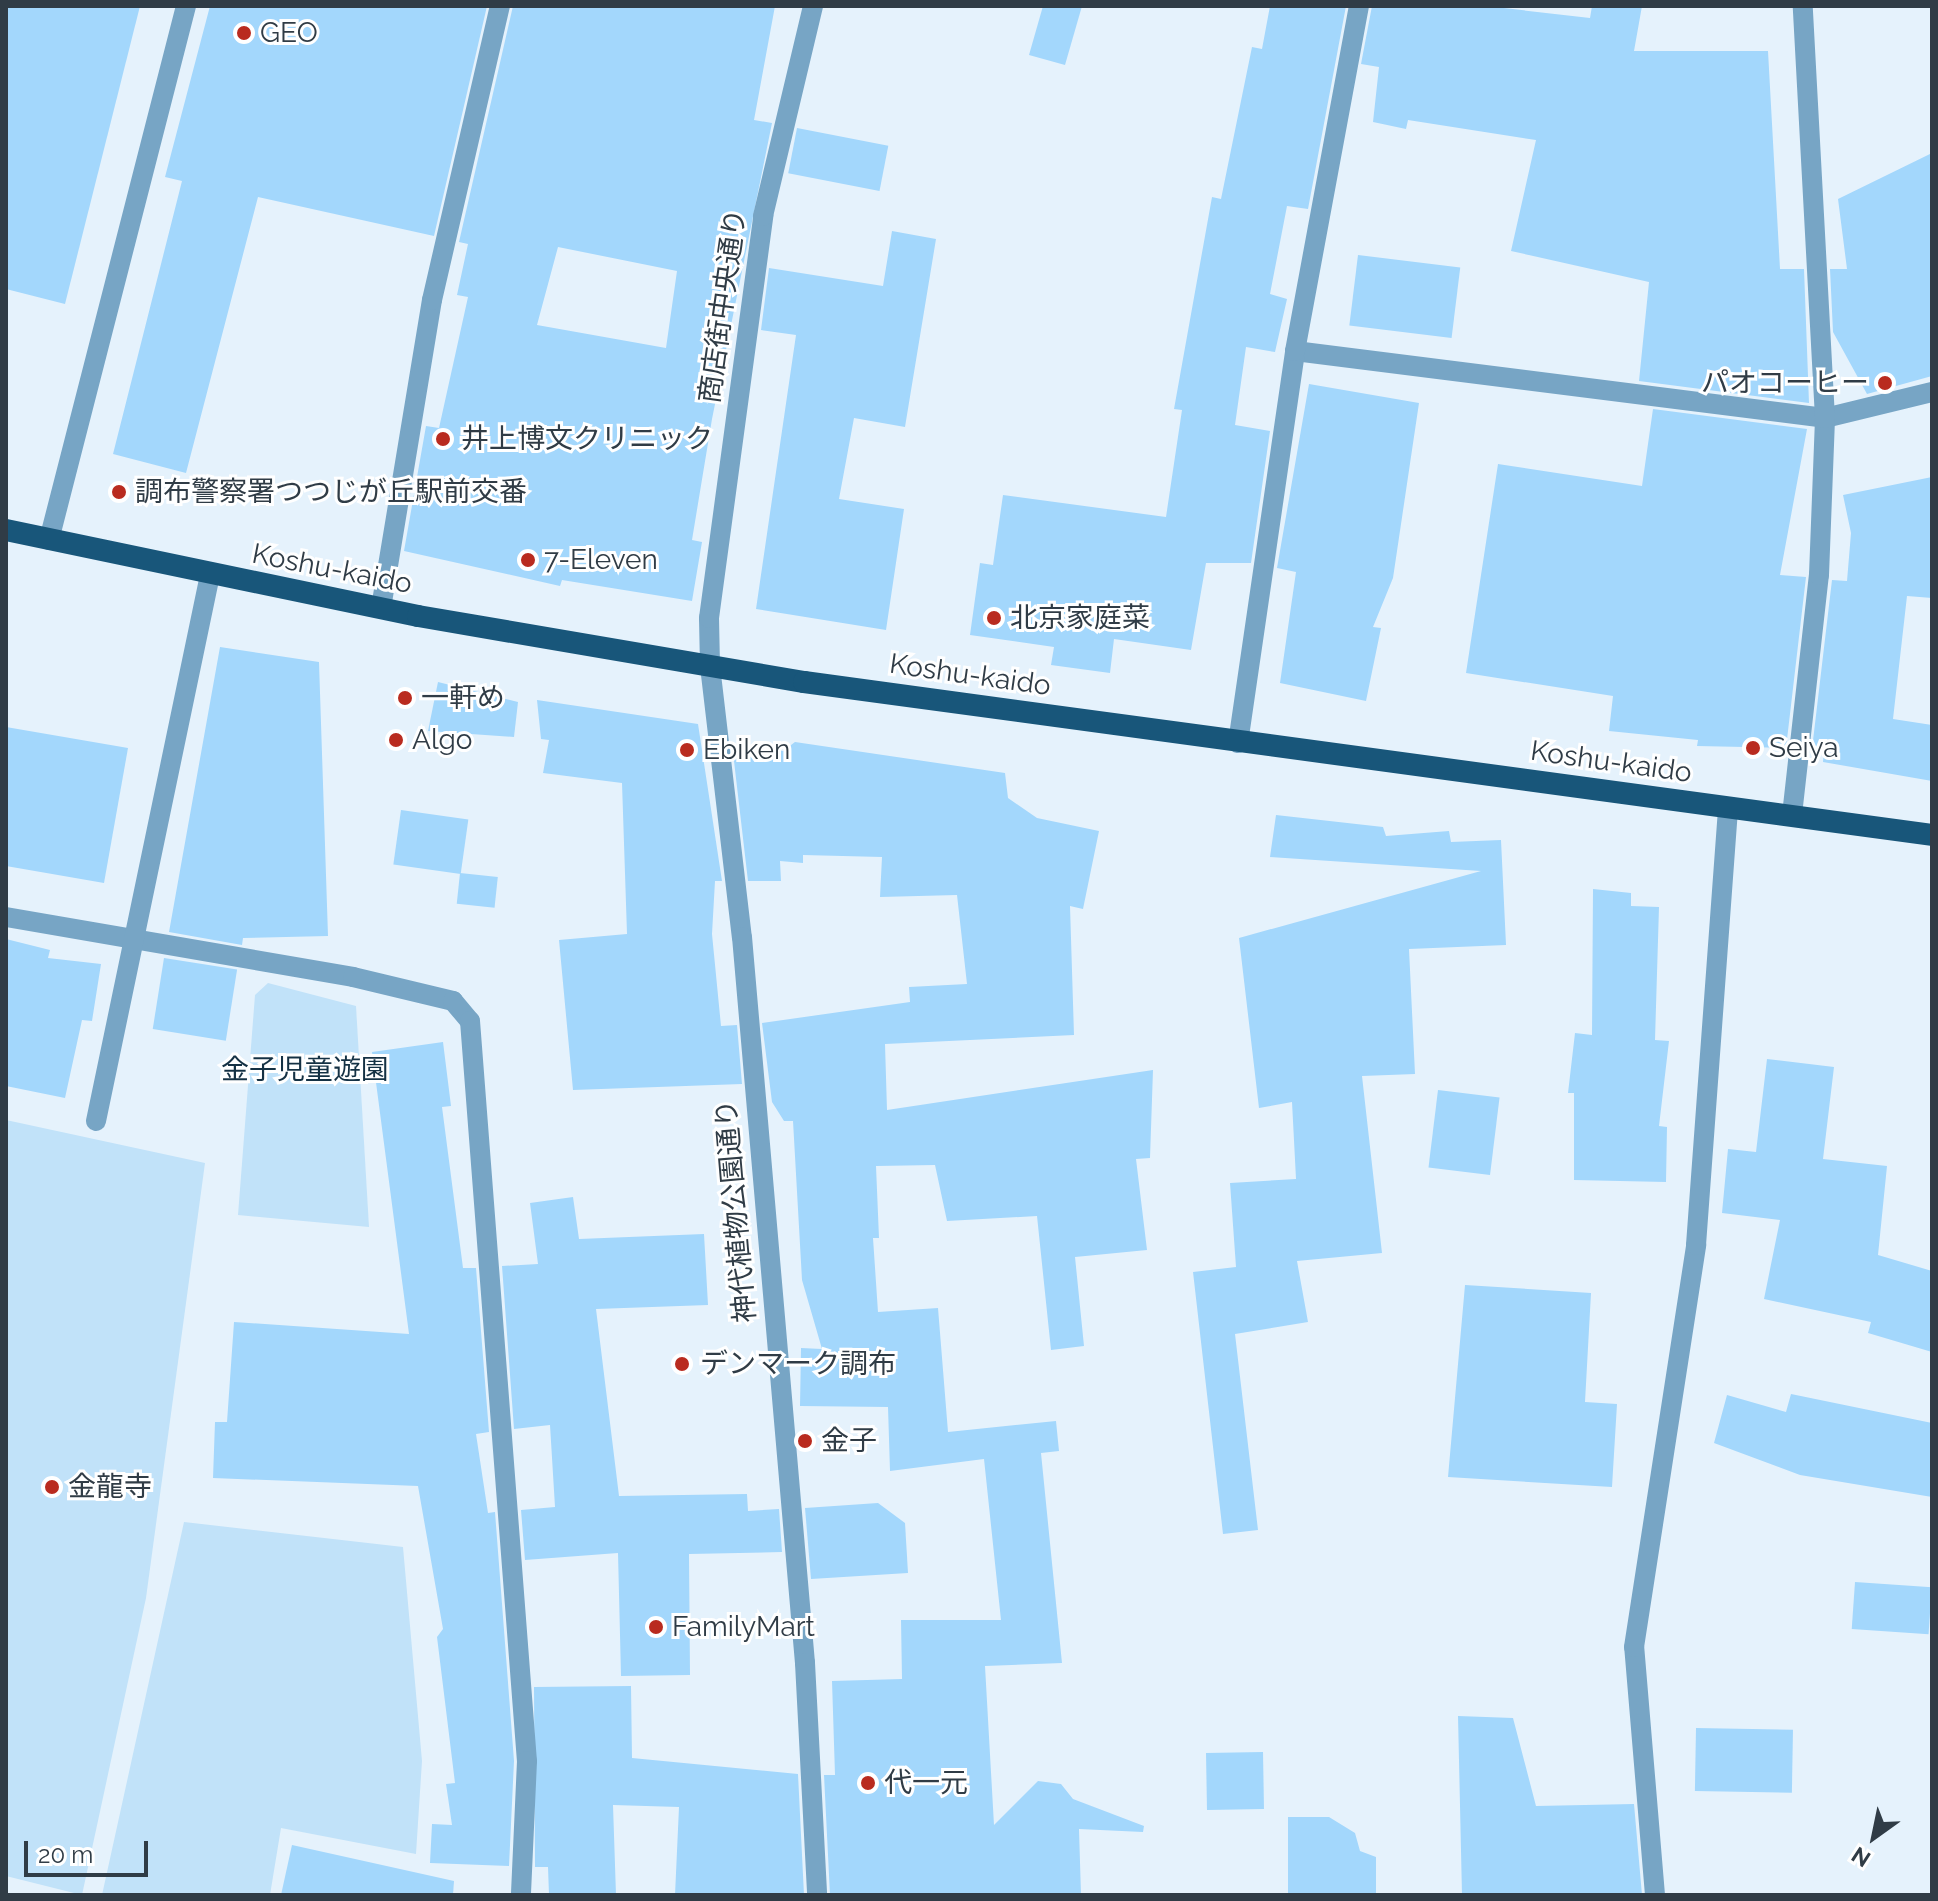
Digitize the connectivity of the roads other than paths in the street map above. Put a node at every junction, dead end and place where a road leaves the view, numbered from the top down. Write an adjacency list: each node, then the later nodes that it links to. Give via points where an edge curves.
1 (186, 6): 10 (street)
2 (500, 6): 12 (street, via 432,300)
3 (813, 6): 13 (street, 商店街中央通り, via 763,216 709,618)
4 (1359, 6): 6 (street)
5 (1803, 6): 8 (street)
6 (1295, 351): 8 (street); 14 (street)
7 (1932, 392): 8 (street)
8 (1825, 418): 16 (street, via 1819,575)
9 (6, 530): 10 (highway, Koshu-kaido)
10 (49, 540): 11 (highway, Koshu-kaido)
11 (210, 575): 12 (highway, Koshu-kaido); 19 (street)
12 (381, 608): 13 (highway, Koshu-kaido)
13 (710, 666): 14 (highway, Koshu-kaido); 22 (street, 神代植物公園通り, via 742,937 805,1663)
14 (1238, 743): 15 (highway, Koshu-kaido)
15 (1728, 808): 16 (highway, Koshu-kaido); 23 (street, via 1696,1245 1634,1647)
16 (1792, 815): 17 (highway, Koshu-kaido)
17 (1932, 835)
18 (6, 917): 19 (street)
19 (131, 940): 20 (street); 21 (street, via 453,1001 470,1021 522,1666 527,1761)
20 (96, 1121)
21 (521, 1895)
22 (817, 1895)
23 (1655, 1895)

